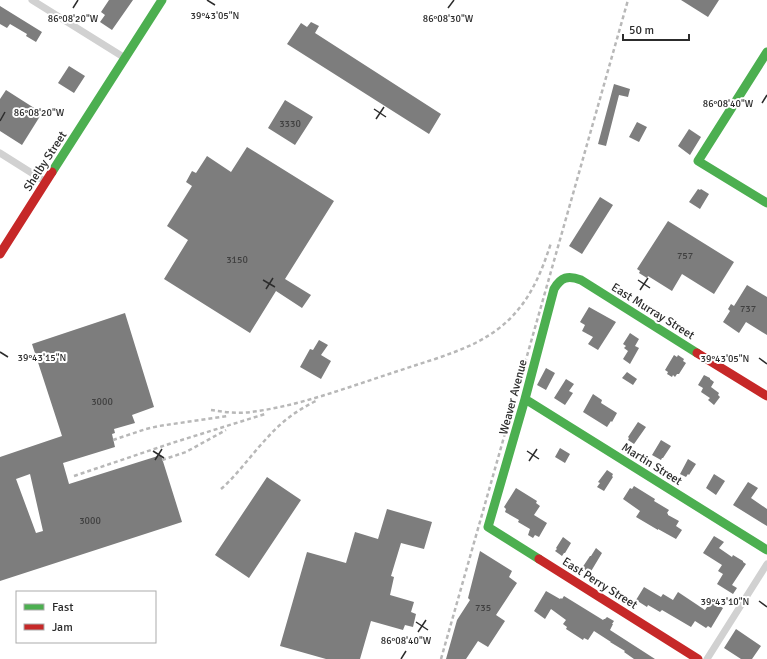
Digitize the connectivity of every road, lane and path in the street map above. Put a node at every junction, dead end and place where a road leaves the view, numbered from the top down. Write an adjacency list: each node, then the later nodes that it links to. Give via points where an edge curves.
1 (32, 0): 4 (street)
2 (162, 0): 4 (street, Shelby Street)
3 (767, 52): 7 (street, via 698,161)
4 (125, 58): 6 (street, Shelby Street)
5 (0, 153): 6 (street)
6 (46, 182): 8 (street, Shelby Street)
7 (767, 203)
8 (0, 254)
9 (565, 278): 10 (street, East Murray Street, via 581,280); 11 (street, Weaver Avenue, via 561,279 554,289)
10 (767, 396)
11 (525, 399): 12 (street, Weaver Avenue); 13 (street, Martin Street)
12 (488, 527): 15 (street, East Perry Street)
13 (767, 550)
14 (767, 564): 16 (street)
15 (698, 659)
16 (707, 659)

